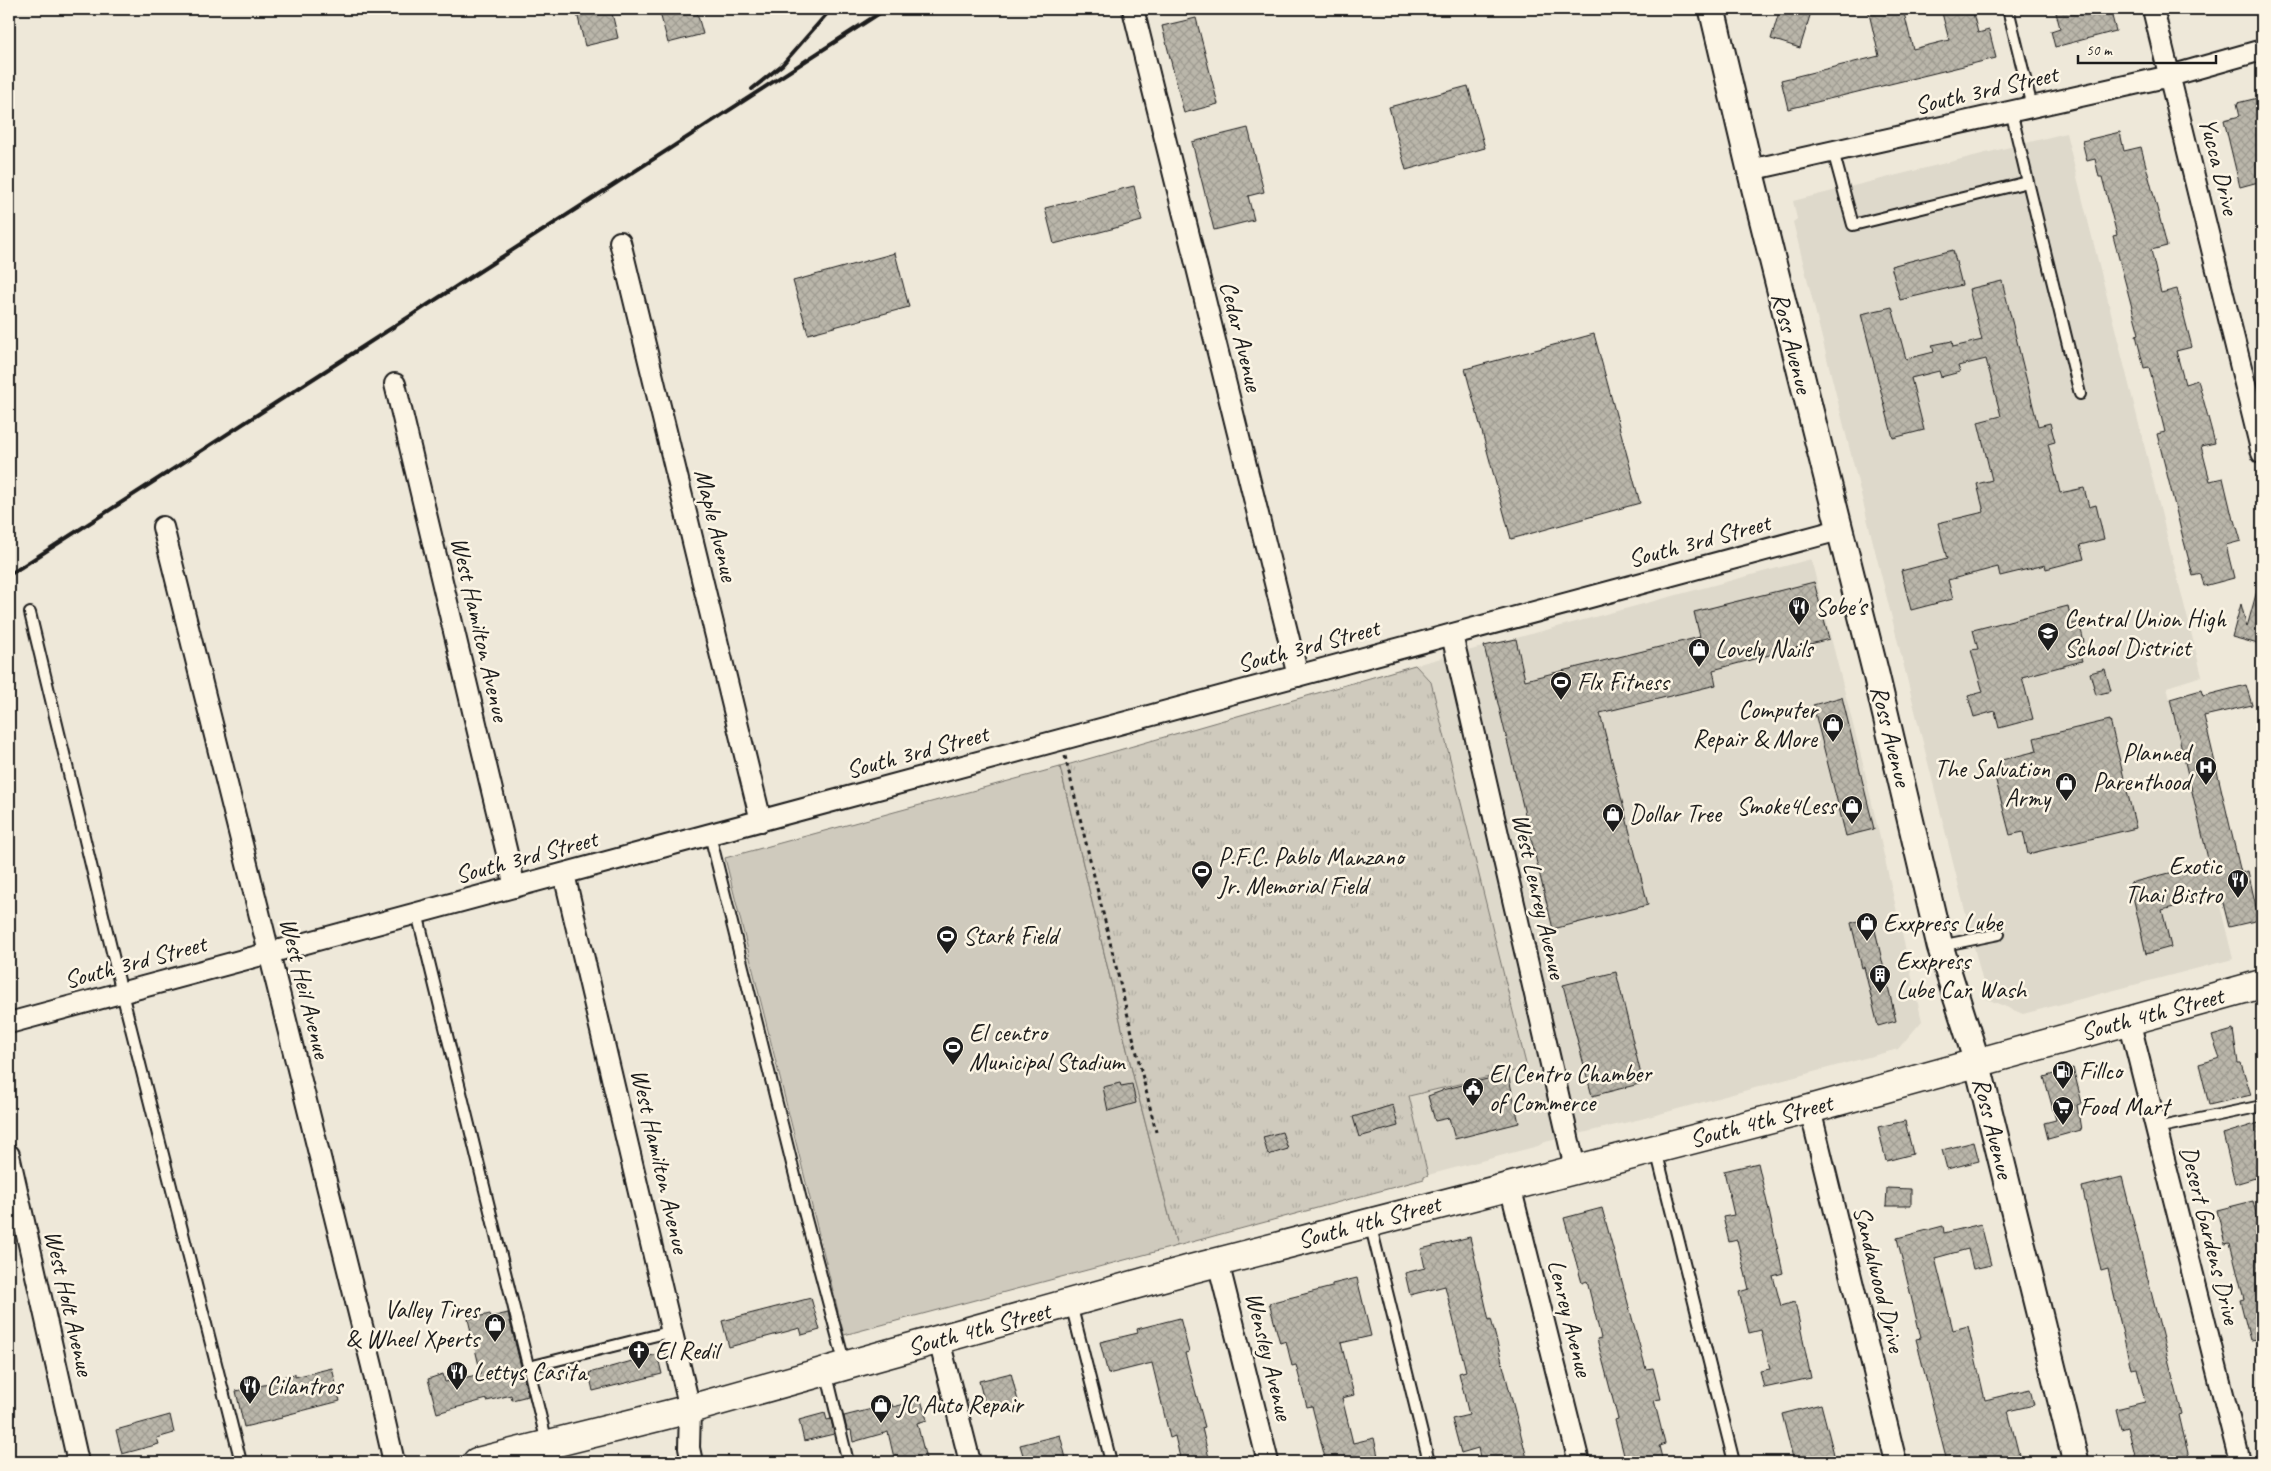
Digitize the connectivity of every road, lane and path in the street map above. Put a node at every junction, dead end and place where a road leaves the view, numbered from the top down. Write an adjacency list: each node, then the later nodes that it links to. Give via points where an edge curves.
1 (1133, 9): 20 (street, Cedar Avenue)
2 (1712, 9): 10 (street, Ross Avenue)
3 (2008, 9): 7 (lane)
4 (2153, 9): 6 (street, Yucca Drive)
5 (2262, 50): 6 (street, South 3rd Street)
6 (2170, 76): 7 (street, South 3rd Street); 15 (street, Yucca Drive)
7 (2032, 107): 8 (street, South 3rd Street)
8 (2011, 111): 9 (street, South 3rd Street); 11 (lane)
9 (1834, 151): 10 (street, South 3rd Street); 11 (lane, via 1853,225)
10 (1750, 170): 17 (street, Ross Avenue)
11 (2028, 182): 14 (lane)
12 (620, 242): 22 (street, Maple Avenue)
13 (395, 384): 25 (street, West Hamilton Avenue)
14 (2080, 394)
15 (2262, 453)
16 (163, 527): 29 (street, West Heil Avenue)
17 (1839, 530): 19 (street, South 3rd Street); 28 (street, Ross Avenue)
18 (30, 613): 31 (lane)
19 (1452, 635): 20 (street, South 3rd Street); 41 (street, West Lenrey Avenue)
20 (1298, 676): 21 (street, South 3rd Street)
21 (1061, 740): 22 (street, South 3rd Street); 38 (path)
22 (760, 821): 23 (street, South 3rd Street)
23 (710, 834): 24 (street, South 3rd Street); 49 (lane, via 803,1208)
24 (564, 874): 25 (street, South 3rd Street); 46 (street, West Hamilton Avenue)
25 (514, 887): 26 (street, South 3rd Street)
26 (418, 913): 29 (street, South 3rd Street); 48 (lane)
27 (1999, 934): 28 (lane)
28 (1940, 946): 34 (street, Ross Avenue)
29 (270, 953): 31 (street, South 3rd Street); 54 (street, West Heil Avenue)
30 (2262, 984): 32 (main road, South 4th Street)
31 (122, 993): 33 (street, South 3rd Street); 53 (lane)
32 (2129, 1020): 34 (main road, South 4th Street); 37 (street, Desert Gardens Drive)
33 (9, 1023)
34 (1976, 1062): 36 (main road, South 4th Street); 65 (street, Ross Avenue)
35 (2262, 1106): 37 (lane)
36 (1810, 1109): 39 (main road, South 4th Street); 64 (street, Sandalwood Drive)
37 (2156, 1128): 66 (street, Desert Gardens Drive)
38 (1156, 1132)
39 (1655, 1148): 41 (main road, South 4th Street); 63 (lane)
40 (9, 1155): 52 (street, West Holt Avenue)
41 (1574, 1168): 42 (main road, South 4th Street)
42 (1510, 1186): 43 (main road, South 4th Street); 62 (street, Lenrey Avenue)
43 (1370, 1222): 44 (main road, South 4th Street); 61 (lane)
44 (1218, 1262): 45 (main road, South 4th Street); 60 (street, Wensley Avenue)
45 (1071, 1304): 47 (main road, South 4th Street); 59 (lane)
46 (673, 1331): 48 (lane); 50 (street, West Hamilton Avenue)
47 (939, 1340): 49 (main road, South 4th Street); 58 (street)
48 (529, 1367): 51 (lane)
49 (836, 1369): 50 (main road, South 4th Street); 57 (lane)
50 (690, 1410): 51 (main road, South 4th Street); 56 (street, West Hamilton Avenue)
51 (540, 1450): 55 (main road, South 4th Street)
52 (78, 1462)
53 (241, 1462)
54 (394, 1462)
55 (476, 1462)
56 (692, 1462)
57 (848, 1462)
58 (970, 1462)
59 (1111, 1462)
60 (1268, 1462)
61 (1429, 1462)
62 (1579, 1462)
63 (1734, 1462)
64 (1896, 1462)
65 (2076, 1462)
66 (2240, 1462)

